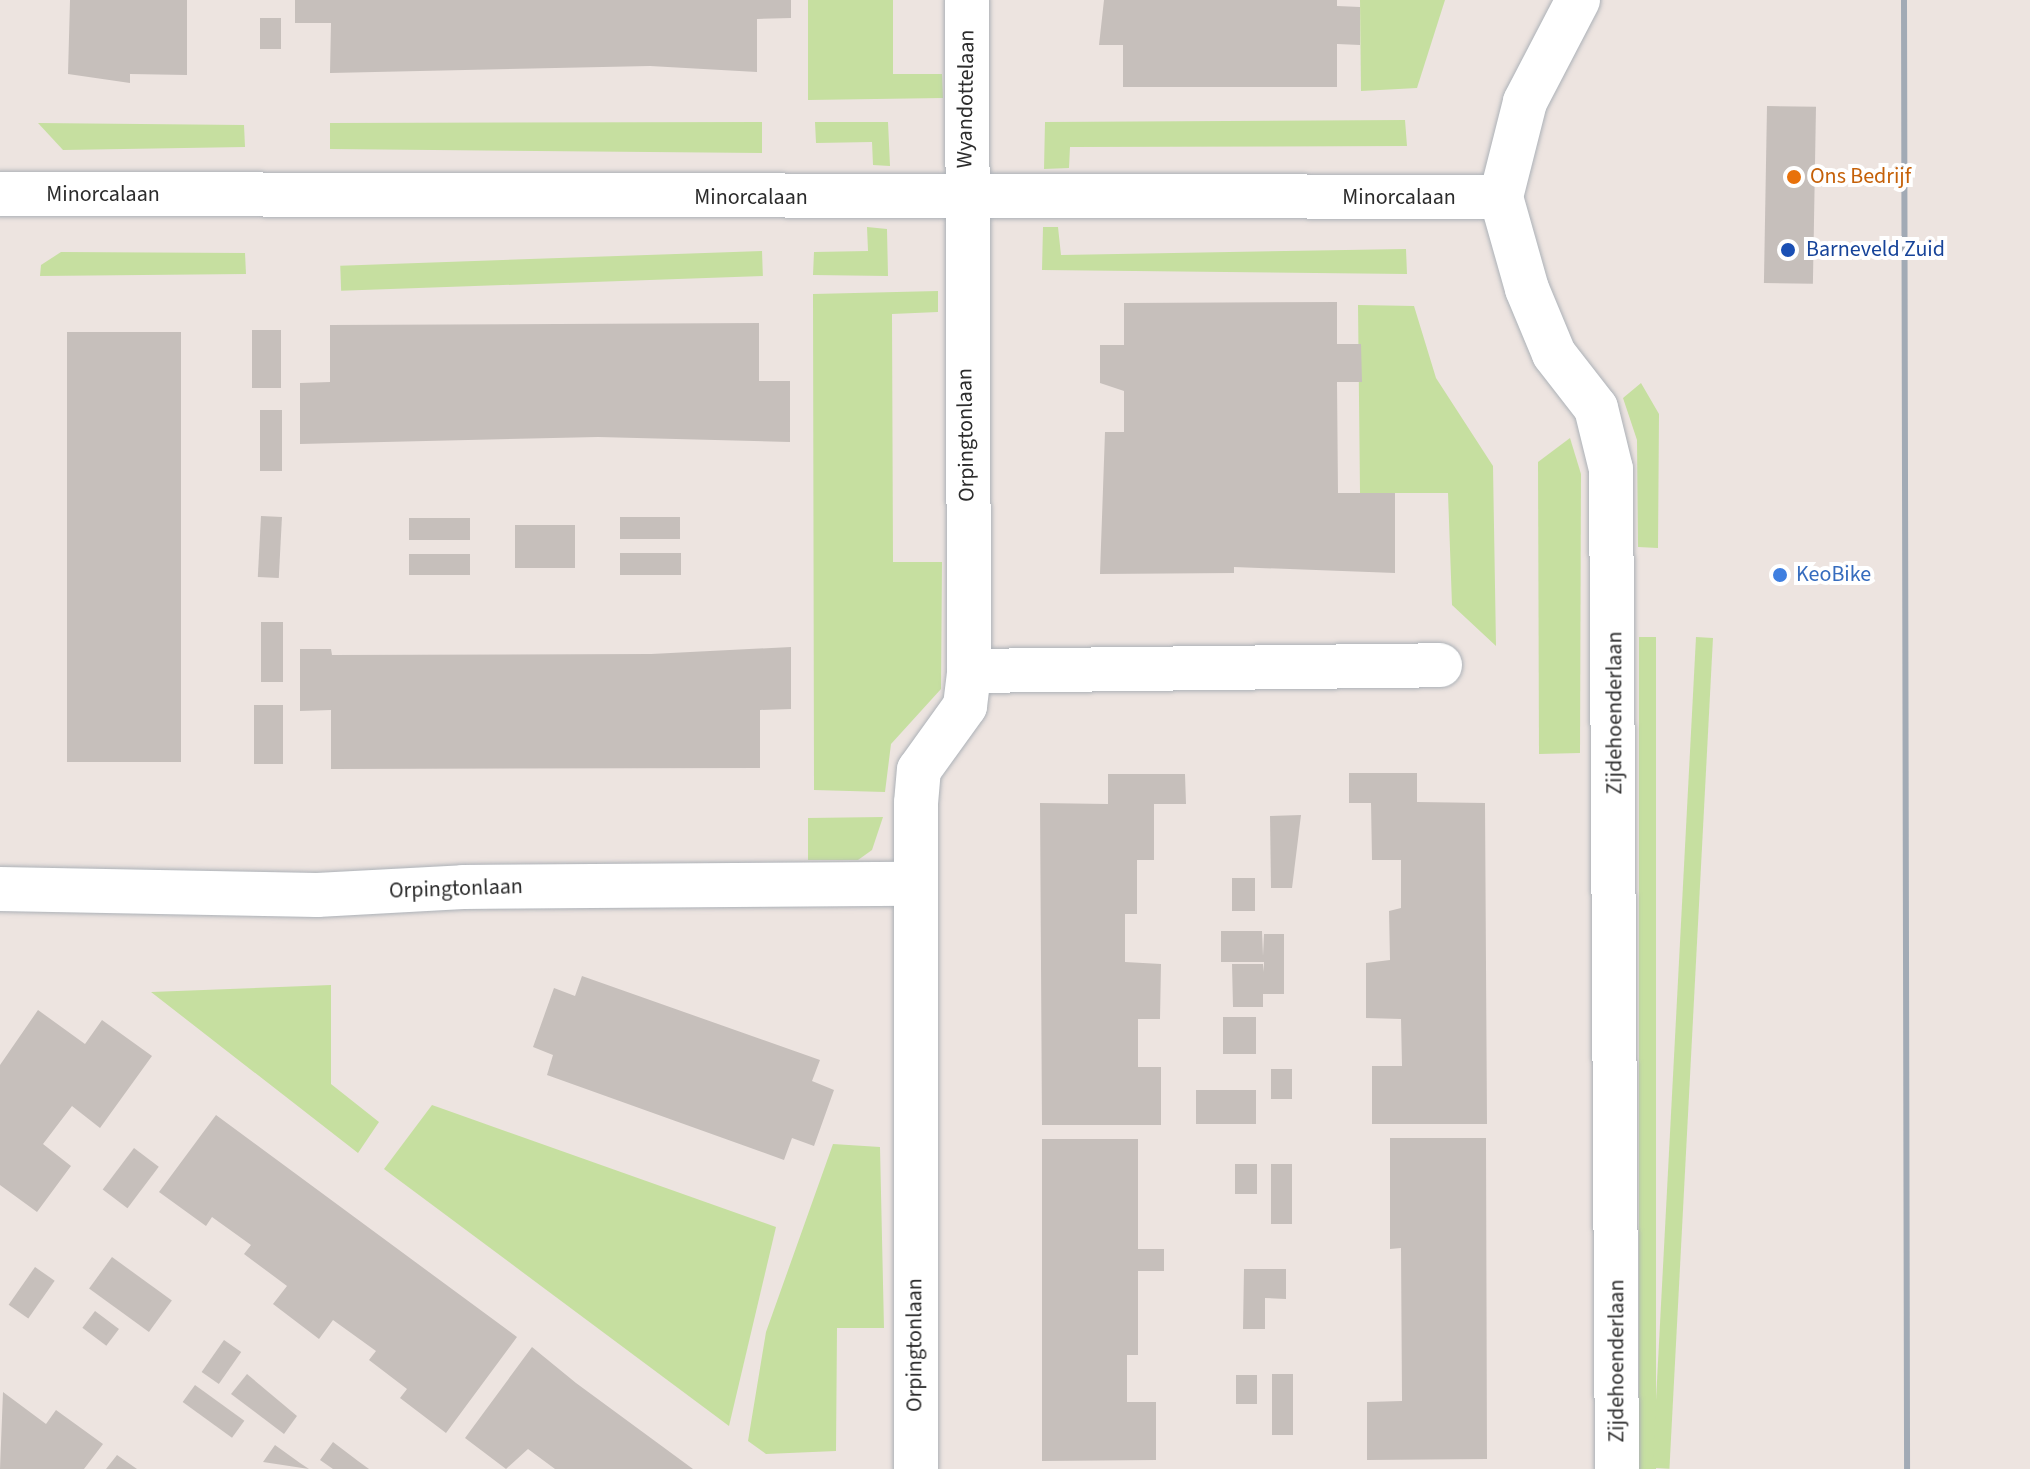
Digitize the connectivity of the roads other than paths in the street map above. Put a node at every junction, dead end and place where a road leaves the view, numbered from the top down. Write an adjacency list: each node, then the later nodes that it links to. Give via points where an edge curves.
1 (967, 0): 5 (street, Wyandottelaan)
2 (1578, 0): 4 (street, Zijdehoenderlaan, via 1525,102)
3 (0, 194): 5 (street, Minorcalaan)
4 (1501, 197): 5 (street, Minorcalaan); 11 (street, Zijdehoenderlaan, via 1527,289 1554,354 1596,408 1611,469)
5 (964, 199): 7 (street, Orpingtonlaan)
6 (1440, 665): 7 (street)
7 (969, 671): 8 (street, Orpingtonlaan, via 956,729 919,770)
8 (912, 884): 9 (street, Orpingtonlaan, via 463,887 317,895); 10 (street, Orpingtonlaan)
9 (0, 889)
10 (916, 1469)
11 (1617, 1469)

